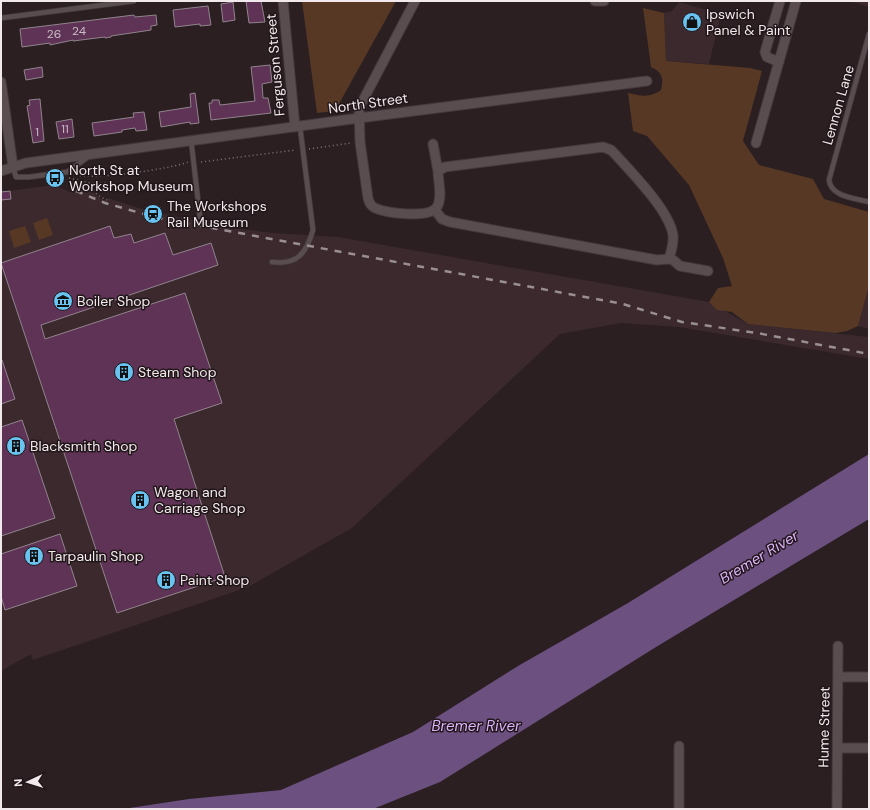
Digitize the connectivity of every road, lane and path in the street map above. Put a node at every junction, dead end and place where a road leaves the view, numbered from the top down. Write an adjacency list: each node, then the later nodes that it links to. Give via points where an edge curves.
1 (134, 1): 8 (lane)
2 (283, 1): 14 (street, Ferguson Street)
3 (415, 1): 13 (street, via 362,100)
4 (595, 1): 5 (street)
5 (604, 1)
6 (780, 1): 10 (street, via 765,52 767,57)
7 (796, 1): 10 (street)
8 (1, 18)
9 (869, 34): 33 (lane, Lennon Lane, via 829,175 833,190)
10 (779, 62): 17 (street)
11 (647, 81): 13 (street, North Street)
12 (1, 82): 24 (street)
13 (359, 118): 14 (street, North Street); 16 (street)
14 (297, 127): 15 (street, North Street); 37 (lane, via 313,224 312,234 296,259 290,262)
15 (191, 140): 21 (street, North Street); 35 (lane)
16 (360, 142): 19 (path); 34 (street, via 371,206 409,215)
17 (756, 143)
18 (433, 144): 27 (street)
19 (307, 149)
20 (298, 150): 22 (path)
21 (93, 154): 24 (street, North Street); 24 (lane, North Street, via 65,172 18,178 14,175)
22 (197, 161)
23 (189, 162): 28 (path, via 92,177)
24 (13, 167): 25 (street, North Street); 26 (street, North Street)
25 (1, 168)
26 (1, 171)
27 (438, 171): 34 (street, via 440,201); 36 (street, via 455,165 608,148 662,210 673,233 674,240)
28 (76, 175)
29 (69, 178): 30 (path)
30 (90, 183): 31 (path); 32 (path, via 98,195)
31 (110, 185)
32 (107, 200)
33 (869, 202)
34 (435, 210): 36 (street, via 442,219 450,222 657,260)
35 (200, 217)
36 (669, 259): 38 (street, via 680,266)
37 (272, 262)
38 (708, 271)
39 (838, 646): 40 (street, Hume Street)
40 (839, 677): 41 (street); 43 (street, Hume Street)
41 (869, 678)
42 (679, 746): 45 (street)
43 (838, 748): 44 (street); 46 (street, Hume Street)
44 (869, 748)
45 (679, 809)
46 (837, 809)

